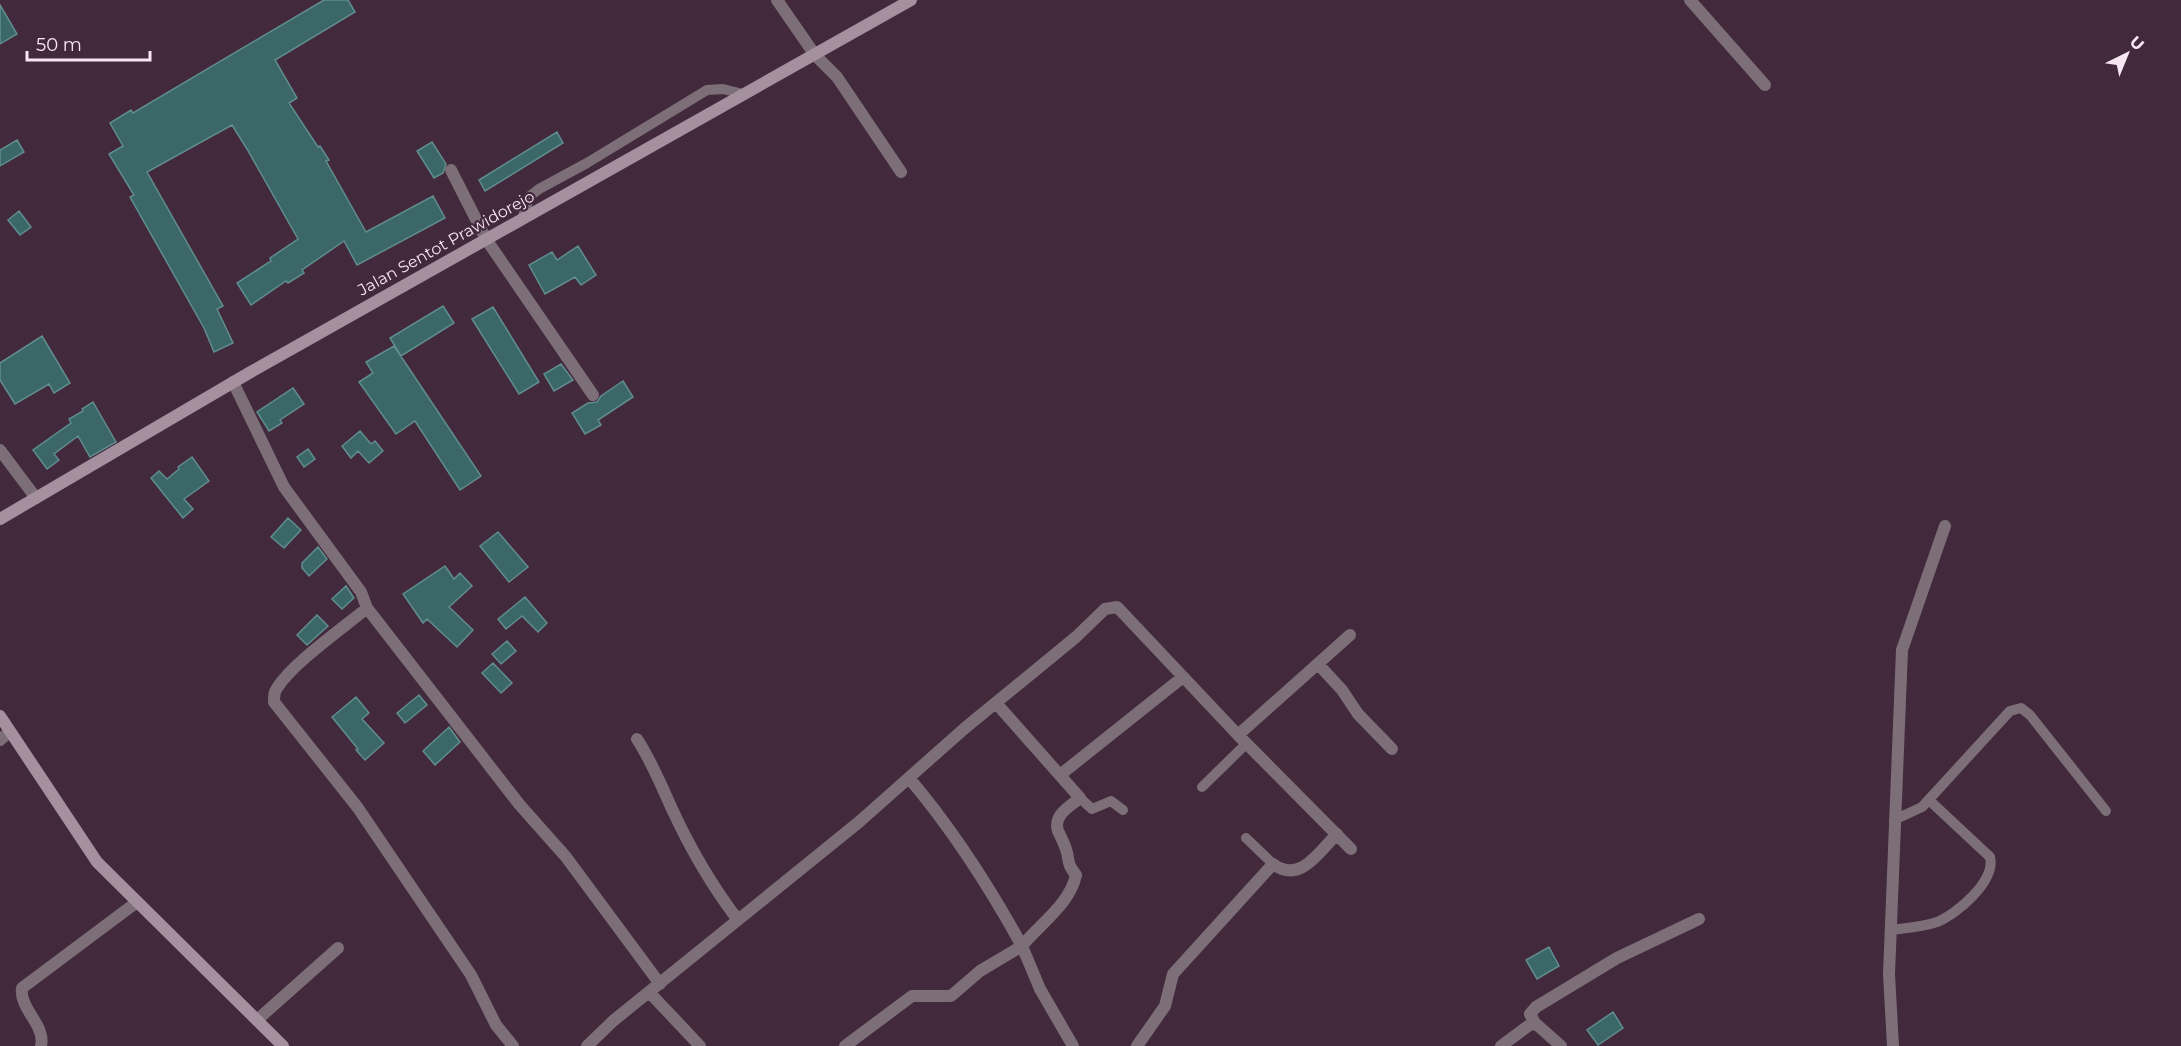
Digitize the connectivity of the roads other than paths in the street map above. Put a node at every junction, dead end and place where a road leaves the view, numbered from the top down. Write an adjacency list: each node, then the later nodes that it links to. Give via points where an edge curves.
1 (777, 0): 4 (street)
2 (911, 0): 4 (main road, Jalan Sentot Prawidorejo)
3 (1690, 0): 5 (street)
4 (815, 55): 6 (main road, Jalan Sentot Prawidorejo); 8 (street, via 837,77)
5 (1765, 85)
6 (743, 94): 9 (main road, Jalan Sentot Prawidorejo); 9 (lane, via 723,88 707,90 539,189 530,196)
7 (451, 170): 10 (street)
8 (901, 172)
9 (522, 219): 10 (main road, Jalan Sentot Prawidorejo)
10 (486, 239): 11 (main road, Jalan Sentot Prawidorejo); 12 (street)
11 (233, 382): 14 (main road, Jalan Sentot Prawidorejo); 17 (street, via 284,487 361,592)
12 (593, 395)
13 (0, 450): 14 (street)
14 (36, 498): 15 (main road, Jalan Sentot Prawidorejo)
15 (0, 519)
16 (1945, 526): 34 (street, via 1902,650)
17 (367, 608): 45 (street, via 519,804 566,857); 51 (street, via 298,666 278,687 274,702 358,808 471,975 496,1025)
18 (1350, 635): 19 (street)
19 (1318, 664): 25 (street); 26 (street)
20 (1184, 677): 21 (street, via 1117,607 1111,607); 25 (street); 27 (street)
21 (996, 703): 27 (street); 28 (street)
22 (0, 716): 23 (main road)
23 (5, 736): 39 (main road, via 97,862)
24 (637, 739): 41 (street, via 698,859)
25 (1242, 740): 29 (lane); 35 (street)
26 (1392, 749)
27 (1060, 775): 30 (street)
28 (909, 778): 41 (street); 43 (street, via 958,840)
29 (1202, 788)
30 (1080, 798): 32 (lane, via 1092,809 1111,801); 43 (street, via 1063,811 1057,827 1068,865 1076,875 1074,884)
31 (1929, 800): 33 (lane, via 2010,711 2021,708); 34 (lane, via 1913,813); 42 (lane, via 1990,857 1990,871 1979,890 1938,921)
32 (1123, 810)
33 (2106, 811)
34 (1894, 820): 42 (street)
35 (1337, 834): 37 (street); 38 (street, via 1299,871 1282,870)
36 (1246, 838): 38 (lane)
37 (1351, 849)
38 (1273, 864): 56 (street, via 1173,974 1165,1006)
39 (137, 902): 47 (main road); 49 (street, via 22,988 25,1005 41,1035)
40 (1699, 919): 48 (street, via 1617,958 1536,1007 1530,1014)
41 (738, 920): 45 (street)
42 (1891, 930): 59 (street)
43 (1022, 946): 54 (street, via 980,970 951,996 912,996); 55 (street, via 1040,989)
44 (338, 948): 47 (street)
45 (660, 984): 46 (street)
46 (649, 992): 52 (street); 53 (street)
47 (256, 1020): 50 (main road)
48 (1535, 1023): 57 (street); 58 (street)
49 (41, 1046)
50 (283, 1046)
51 (513, 1046)
52 (587, 1046)
53 (700, 1046)
54 (845, 1046)
55 (1073, 1046)
56 (1137, 1046)
57 (1501, 1046)
58 (1561, 1046)
59 (1893, 1046)

